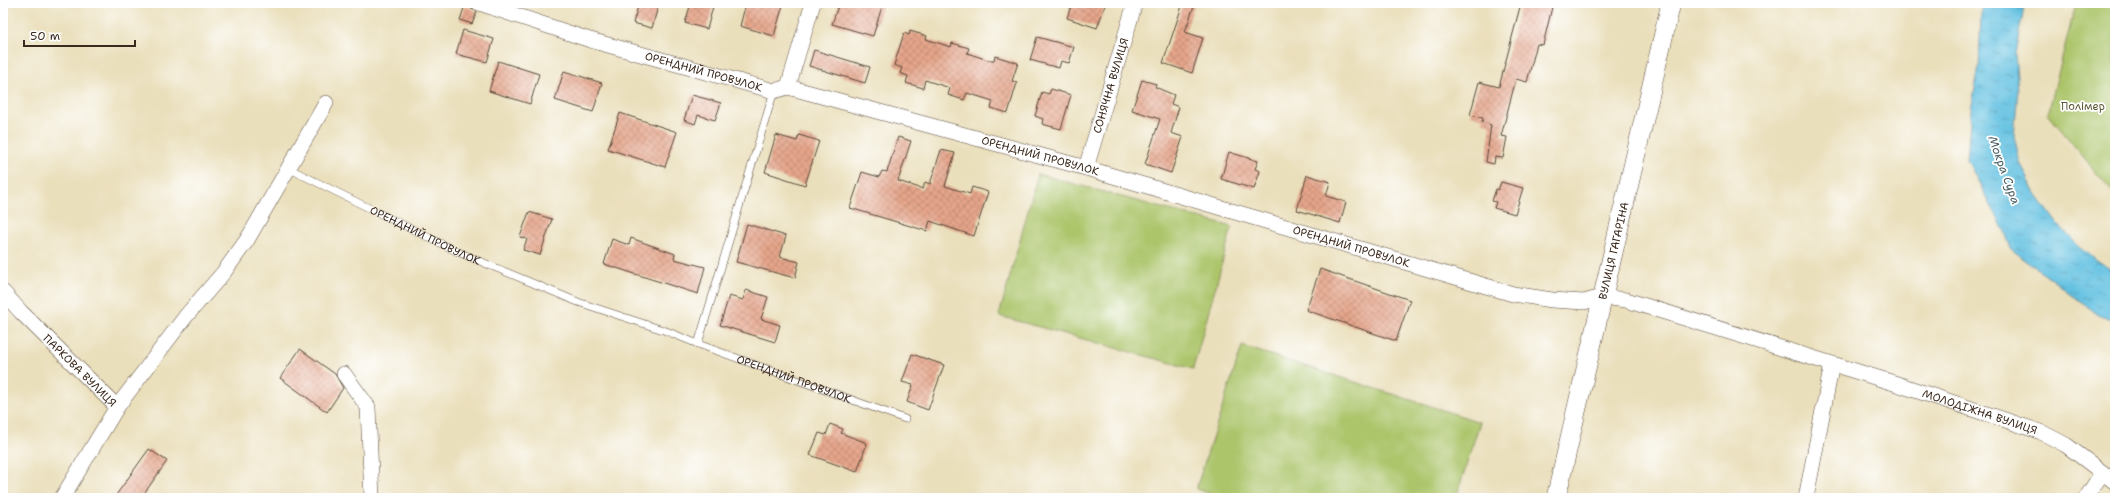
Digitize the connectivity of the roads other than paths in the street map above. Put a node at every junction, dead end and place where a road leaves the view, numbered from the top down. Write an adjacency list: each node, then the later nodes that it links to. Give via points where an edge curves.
1 (813, 3): 5 (street)
2 (1135, 3): 8 (street, СОНЯЧНА ВУЛИЦЯ)
3 (1671, 3): 10 (street, ВУЛИЦЯ ГАГАРІНА)
4 (484, 4): 5 (street, ОРЕНДНИЙ ПРОВУЛОК, via 590,40)
5 (781, 89): 8 (street, ОРЕНДНИЙ ПРОВУЛОК); 11 (lane)
6 (326, 103): 7 (street)
7 (288, 168): 11 (lane, ОРЕНДНИЙ ПРОВУЛОК, via 458,252 578,302); 14 (street, via 247,240)
8 (1086, 168): 10 (street, ОРЕНДНИЙ ПРОВУЛОК, via 1513,294 1584,302)
9 (3, 292): 14 (street, ПАРКОВА ВУЛИЦЯ)
10 (1602, 298): 12 (street, МОЛОДІЖНА ВУЛИЦЯ, via 1626,300); 20 (street, ВУЛИЦЯ ГАГАРІНА)
11 (698, 344): 15 (lane, ОРЕНДНИЙ ПРОВУЛОК)
12 (1832, 364): 16 (street, МОЛОДІЖНА ВУЛИЦЯ, via 2040,432 2066,445); 21 (street)
13 (344, 374): 19 (street, via 368,407)
14 (117, 407): 18 (street, ПАРКОВА ВУЛИЦЯ)
15 (905, 419)
16 (2102, 473): 17 (street, МОЛОДІЖНА ВУЛИЦЯ); 22 (street)
17 (2115, 482)
18 (62, 498)
19 (372, 498)
20 (1556, 498)
21 (1806, 498)
22 (2086, 498)

